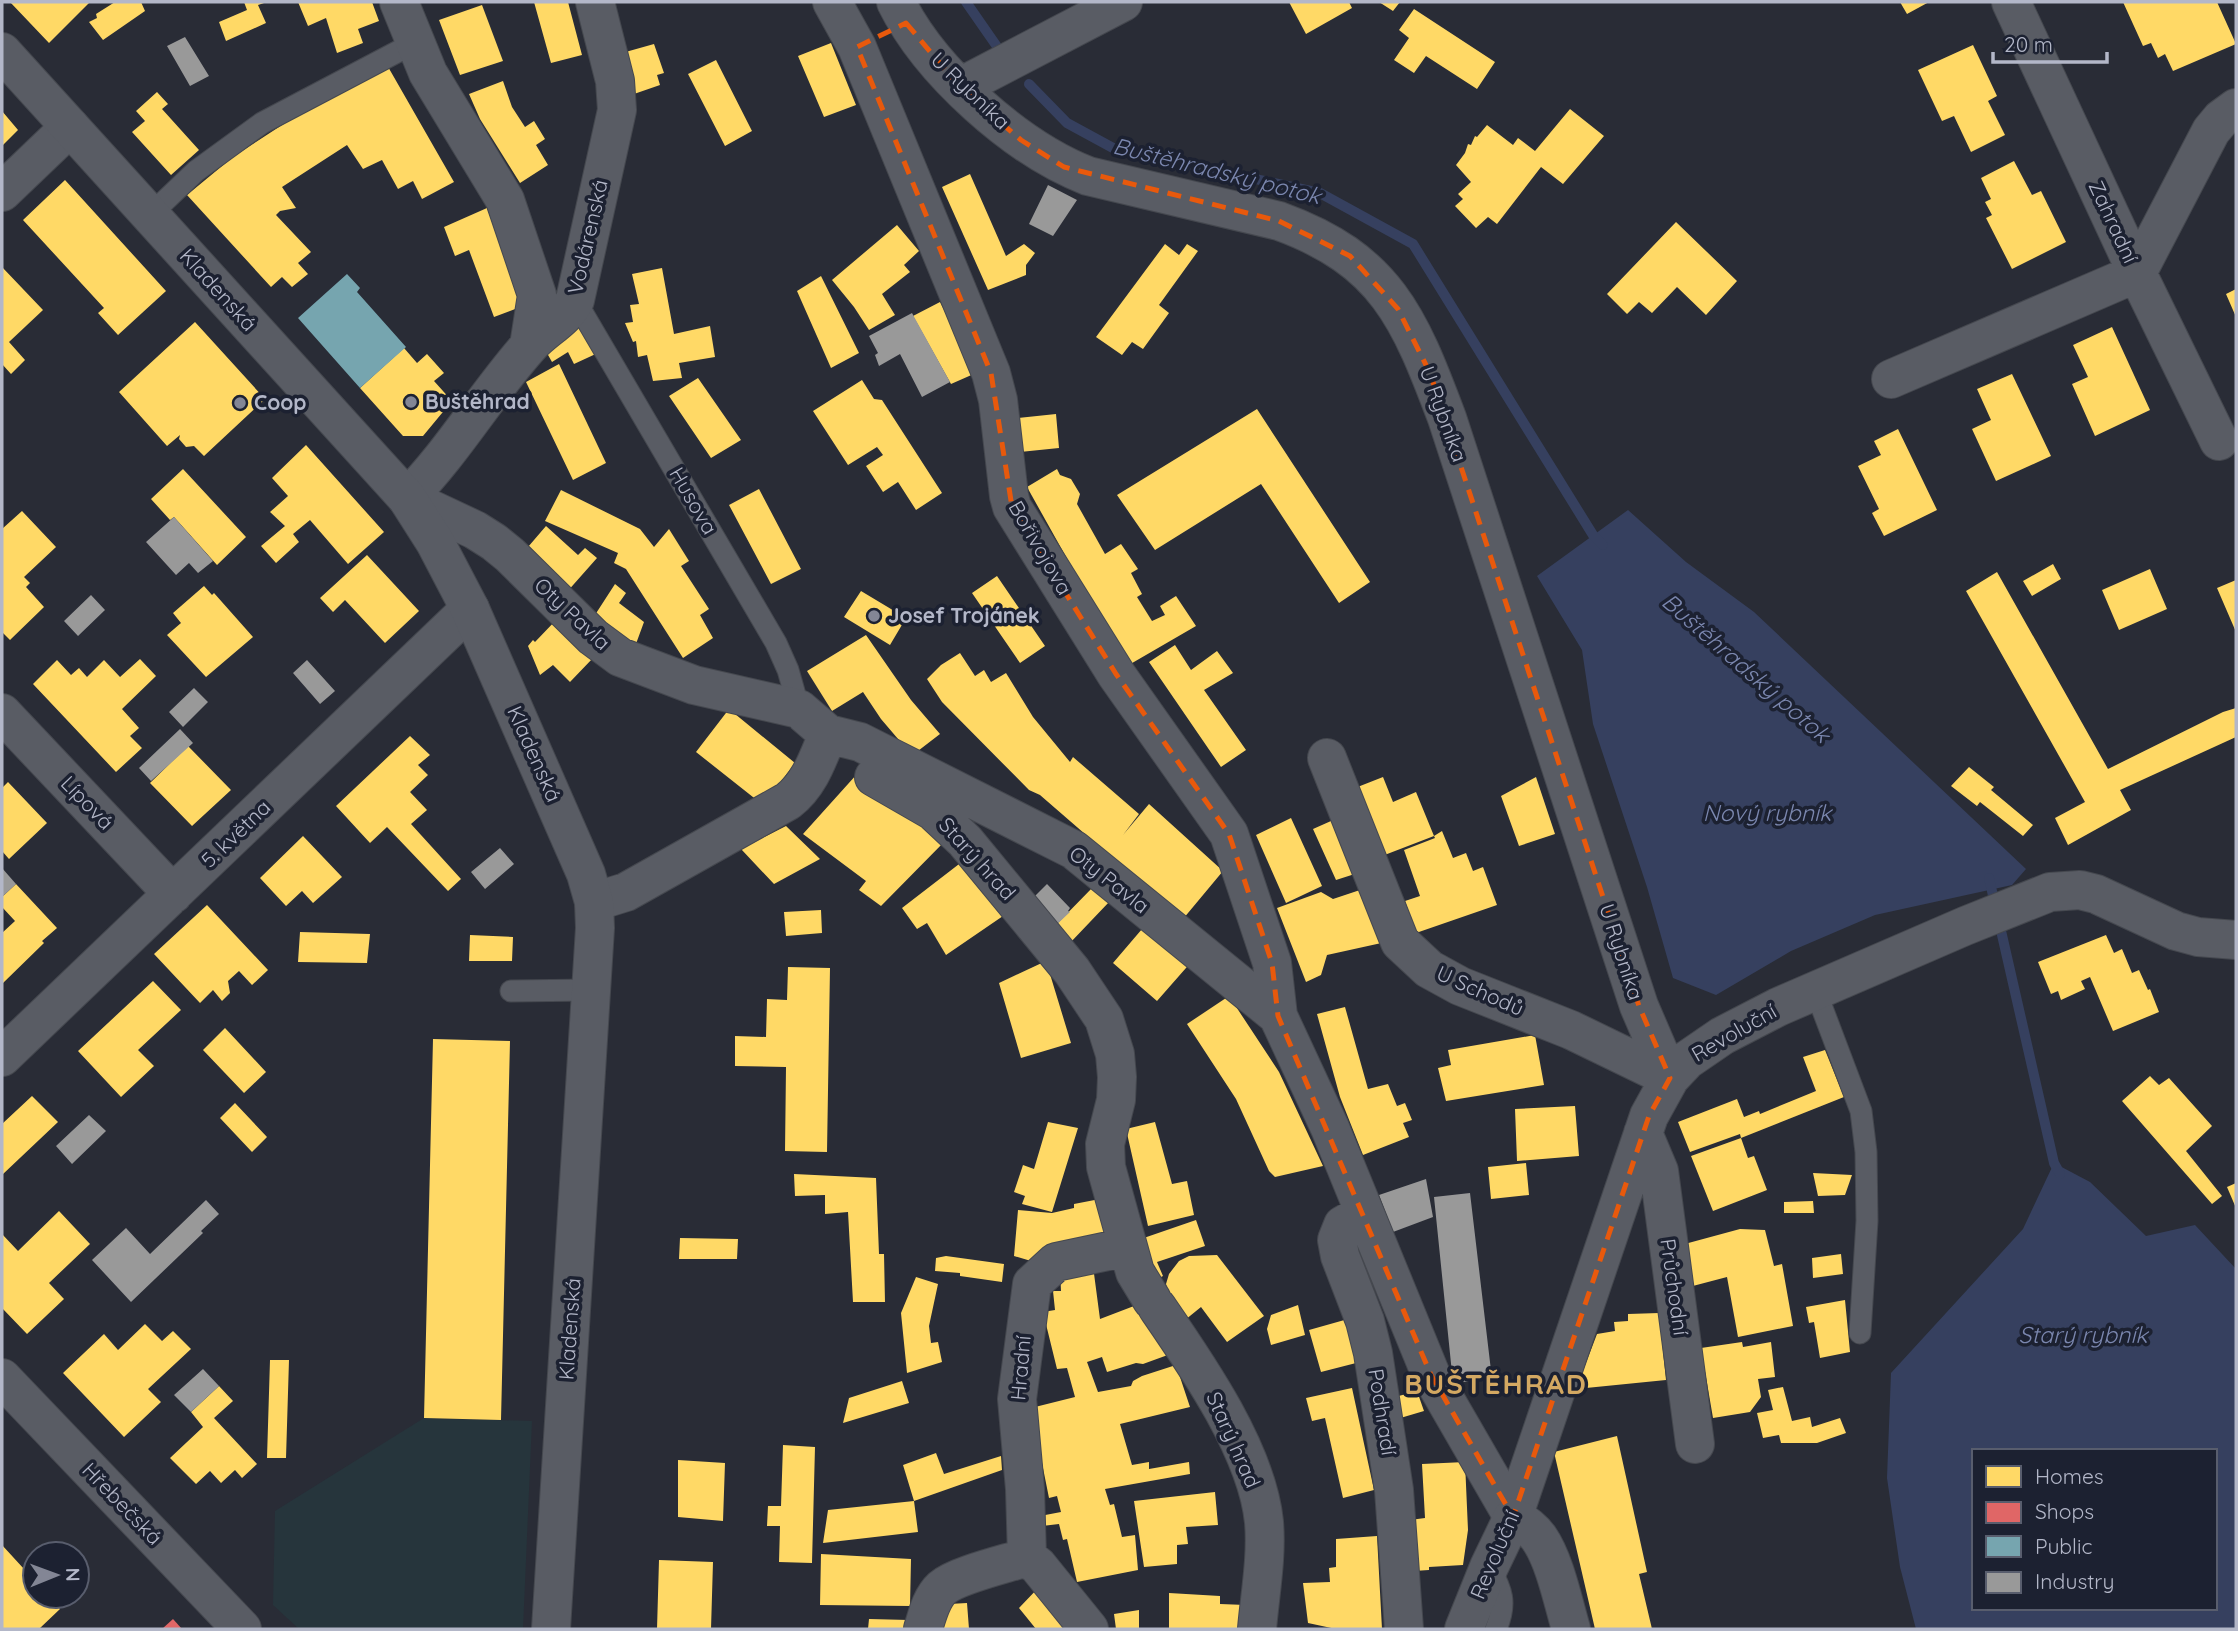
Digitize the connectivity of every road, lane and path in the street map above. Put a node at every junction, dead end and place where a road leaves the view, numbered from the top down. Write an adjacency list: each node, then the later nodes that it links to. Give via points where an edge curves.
1 (399, 2): 7 (street)
2 (595, 2): 16 (street, Vodárenská, via 618,95 617,110)
3 (832, 2): 8 (street, Bořivojova)
4 (1123, 2): 10 (street)
5 (2011, 2): 15 (street, Zahradní)
6 (901, 12): 8 (street); 10 (street, U Rybníka)
7 (414, 43): 14 (lane, via 262,122 197,171); 17 (street, via 441,98 505,200 537,295)
8 (857, 47): 32 (street, Bořivojova, via 991,373 1012,507 1116,674 1229,834 1272,963)
9 (2, 52): 12 (street, Kladenská)
10 (960, 86): 34 (street, U Rybníka, via 1021,140 1065,167 1279,221 1328,242 1378,281 1398,309 1447,418 1639,1006)
11 (2236, 108): 15 (street, via 2211,131)
12 (70, 127): 13 (street); 14 (street, Kladenská)
13 (2, 192)
14 (150, 215): 20 (street, Kladenská)
15 (2137, 273): 18 (street); 19 (street, Zahradní)
16 (575, 300): 17 (street, Vodárenská, via 570,310); 22 (lane, Husova, via 776,643)
17 (529, 346): 20 (street, Vodárenská)
18 (1891, 379)
19 (2219, 441)
20 (407, 498): 21 (street, Kladenská); 22 (street, Oty Pavla, via 494,542 620,657 694,685)
21 (470, 610): 26 (street, 5. května); 27 (street, Kladenská, via 572,840)
22 (799, 709): 24 (street, Oty Pavla)
23 (2, 713): 26 (street, Lípová)
24 (828, 734): 27 (street, via 806,783 789,801 626,892); 32 (street, Oty Pavla, via 860,742 1074,850); 37 (street, Starý hrad, via 842,758 947,822 1096,1004 1115,1054 1118,1089 1105,1154)
25 (1326, 758): 34 (street, U Schodů, via 1400,942 1429,969)
26 (173, 894): 33 (street, 5. května)
27 (594, 902): 29 (street, Kladenská)
28 (2236, 940): 31 (street, Revoluční, via 2176,931 2096,894 2050,892)
29 (591, 990): 30 (lane); 45 (street, Kladenská)
30 (511, 991)
31 (1816, 992): 34 (street, Revoluční, via 1722,1036); 38 (lane, via 1861,1111 1867,1221)
32 (1278, 1016): 36 (street, Oty Pavla, via 1331,1128)
33 (2, 1058)
34 (1670, 1078): 35 (street, Revoluční)
35 (1643, 1133): 40 (street, Průchodní, via 1658,1171); 41 (street, Revoluční)
36 (1364, 1213): 41 (street, Oty Pavla, via 1431,1375); 49 (street, Podhradí, via 1343,1225 1337,1240 1373,1353 1394,1490)
37 (1127, 1247): 42 (street, Hradní, via 1056,1262 1032,1284 1017,1399); 48 (street, Starý hrad, via 1138,1280 1192,1357 1248,1462 1261,1504 1264,1536)
38 (1860, 1334)
39 (4, 1385): 44 (street, Hřebečská)
40 (1695, 1444)
41 (1513, 1517): 43 (street, Revoluční); 52 (street, via 1540,1539)
42 (1027, 1558): 46 (street, via 943,1588); 47 (street)
43 (1489, 1567): 50 (street, Revoluční); 51 (lane, via 1501,1588)
44 (242, 1629)
45 (551, 1629)
46 (923, 1629)
47 (1089, 1629)
48 (1257, 1629)
49 (1404, 1629)
50 (1464, 1629)
51 (1496, 1629)
52 (1571, 1629)

